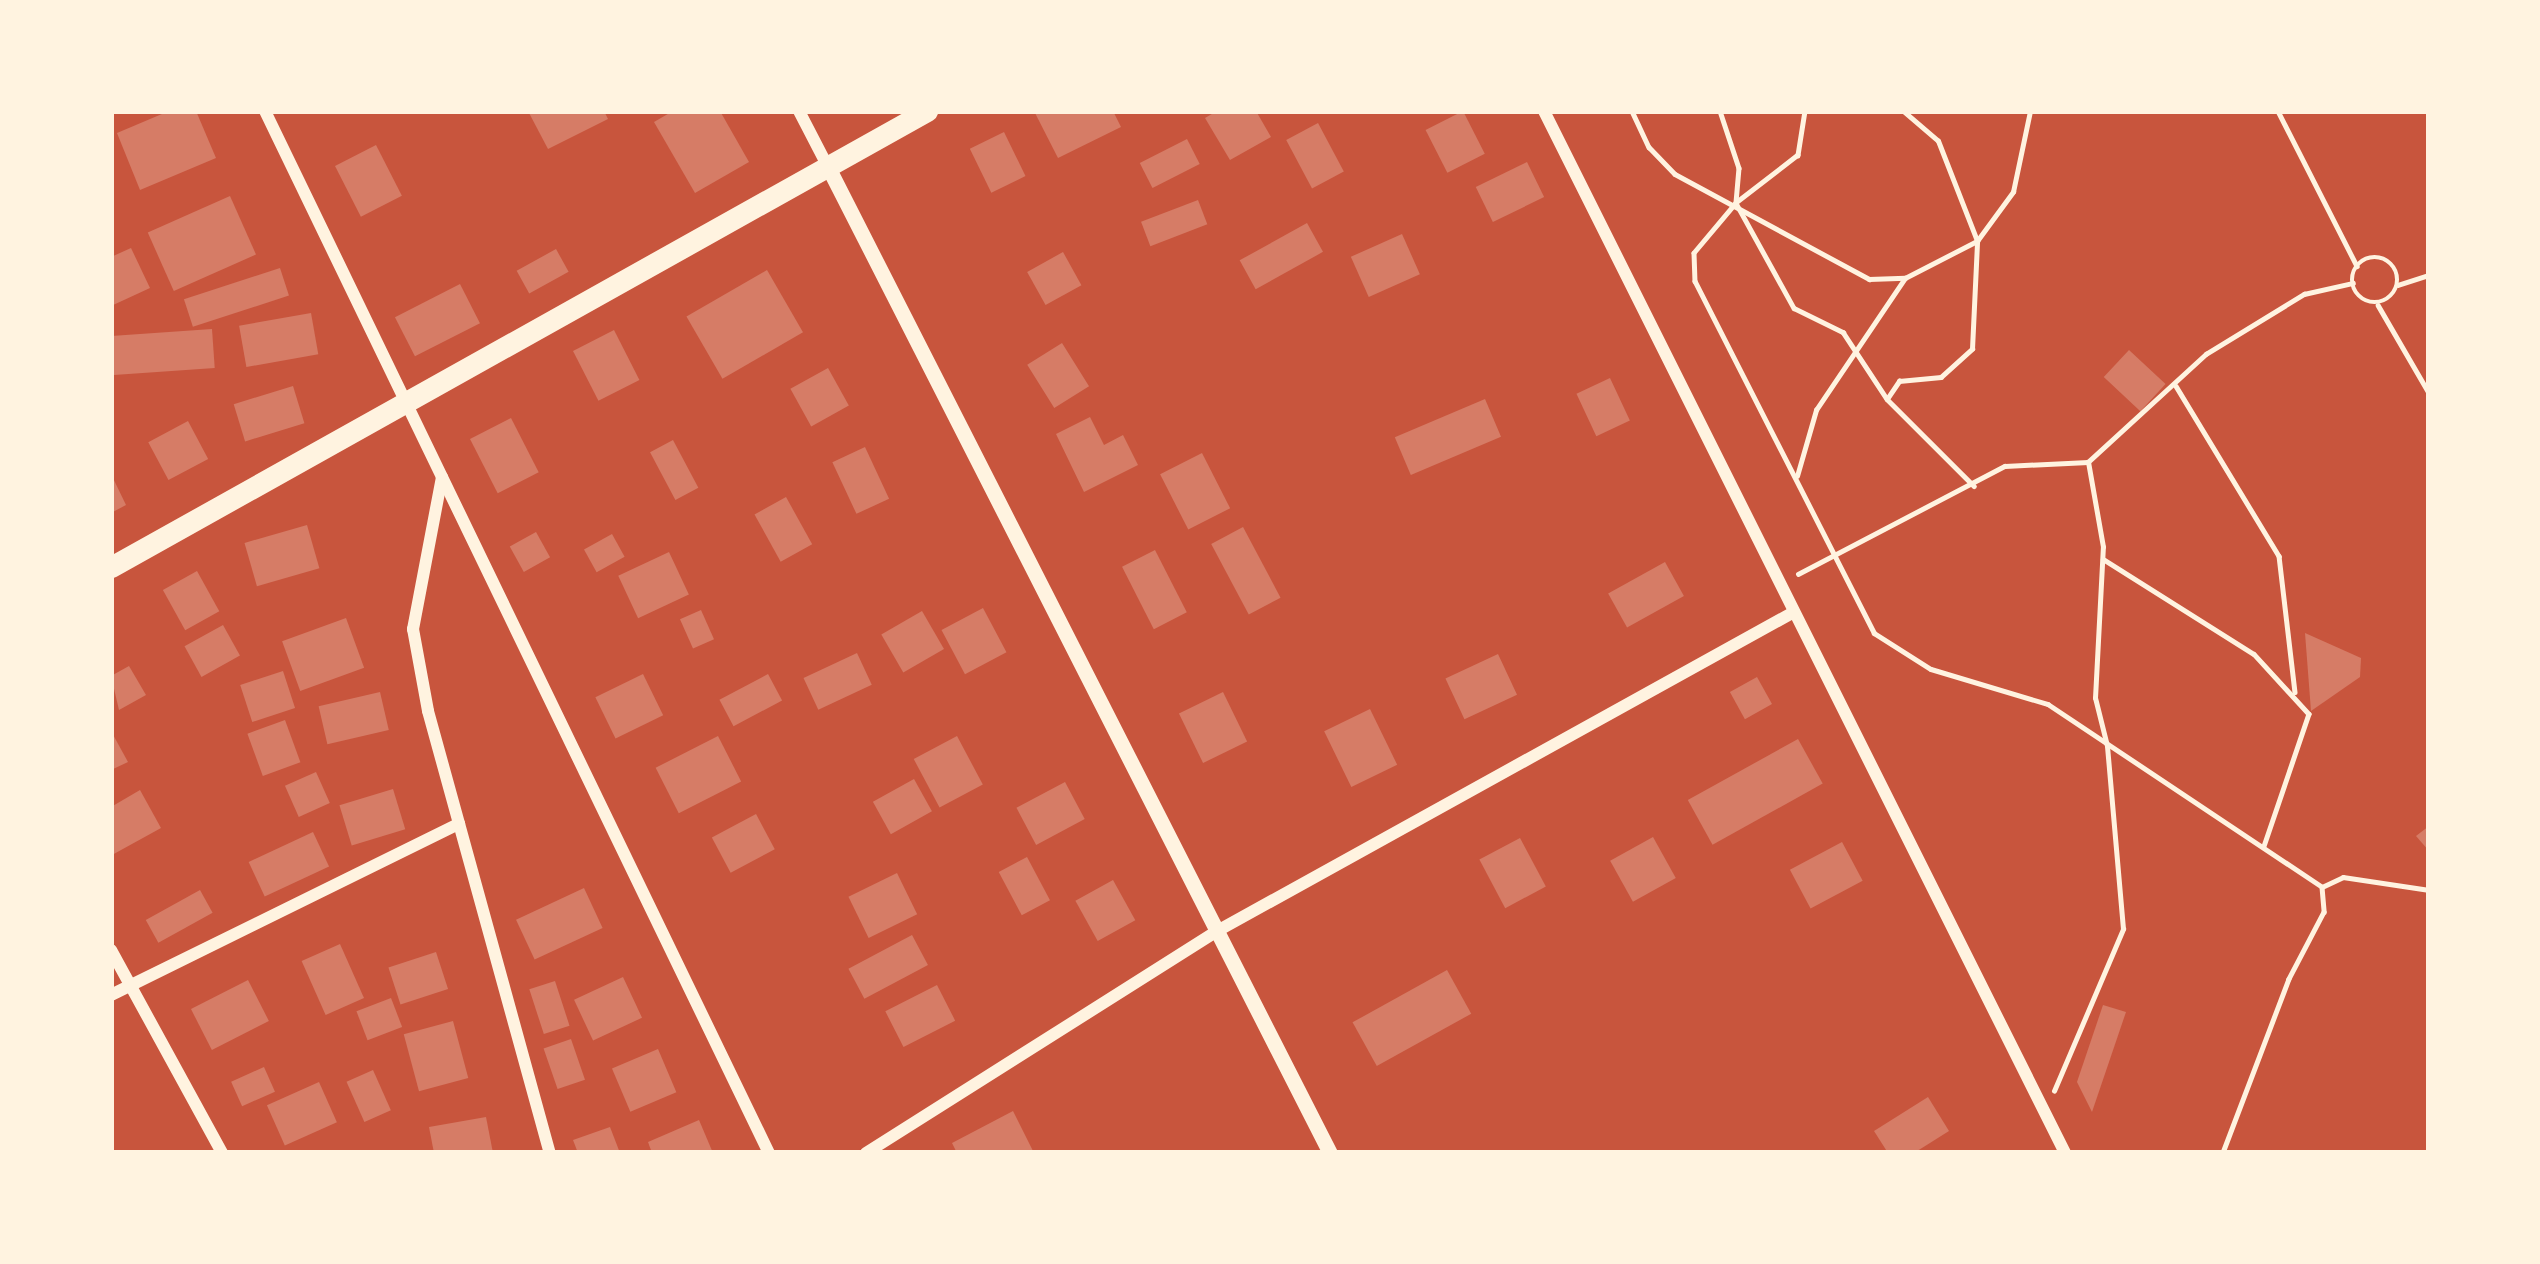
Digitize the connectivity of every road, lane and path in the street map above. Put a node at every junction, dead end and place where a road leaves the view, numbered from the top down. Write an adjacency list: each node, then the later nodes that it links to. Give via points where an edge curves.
1 (265, 111): 24 (street)
2 (799, 111): 11 (street)
3 (927, 111): 11 (main road)
4 (1544, 111): 32 (street)
5 (1632, 111): 12 (path, via 1649,147 1676,174)
6 (1720, 111): 12 (path, via 1738,168)
7 (1805, 111): 12 (path, via 1798,154)
8 (1903, 111): 13 (path, via 1938,141)
9 (2030, 111): 13 (path, via 2013,192)
10 (2278, 111): 14 (path)
11 (828, 167): 24 (main road); 40 (street)
12 (1736, 203): 16 (path, via 1869,279); 20 (path, via 1794,308 1843,332); 27 (path, via 1694,253 1694,281)
13 (1977, 241): 16 (path); 23 (path, via 1972,350 1940,377 1899,382)
14 (2357, 266): 17 (path); 18 (path, via 2382,258 2396,268)
15 (2428, 277): 18 (path)
16 (1906, 278): 20 (path)
17 (2353, 283): 19 (path, via 2361,297); 21 (path, via 2304,294 2206,354)
18 (2398, 285): 19 (path)
19 (2377, 302): 22 (path)
20 (1853, 347): 23 (path); 27 (path, via 1816,410)
21 (2175, 384): 25 (path); 34 (path, via 2279,556)
22 (2429, 393)
23 (1886, 399): 28 (path)
24 (406, 404): 26 (street); 31 (main road)
25 (2088, 462): 28 (path, via 2005,466); 30 (path)
26 (443, 476): 36 (street, via 413,629); 47 (street)
27 (1797, 478): 29 (path)
28 (1974, 486): 29 (path)
29 (1832, 558): 32 (path); 35 (path, via 1874,633 1904,656 2048,704)
30 (2103, 559): 34 (path, via 2254,654); 35 (path, via 2095,698)
31 (111, 567)
32 (1777, 584): 33 (street)
33 (1792, 613): 40 (street); 44 (street)
34 (2296, 692): 37 (path, via 2308,714 2303,743)
35 (2107, 746): 37 (path); 44 (path, via 2123,928)
36 (459, 824): 42 (street); 46 (street)
37 (2264, 846): 38 (path)
38 (2322, 887): 39 (path, via 2343,877); 51 (path, via 2324,912 2289,979)
39 (2429, 890)
40 (1219, 930): 48 (street); 49 (street)
41 (111, 950): 42 (street)
42 (128, 986): 43 (street); 45 (street)
43 (111, 995)
44 (2045, 1113): 50 (street)
45 (222, 1153)
46 (550, 1153)
47 (770, 1153)
48 (866, 1153)
49 (1330, 1153)
50 (2065, 1153)
51 (2223, 1153)

